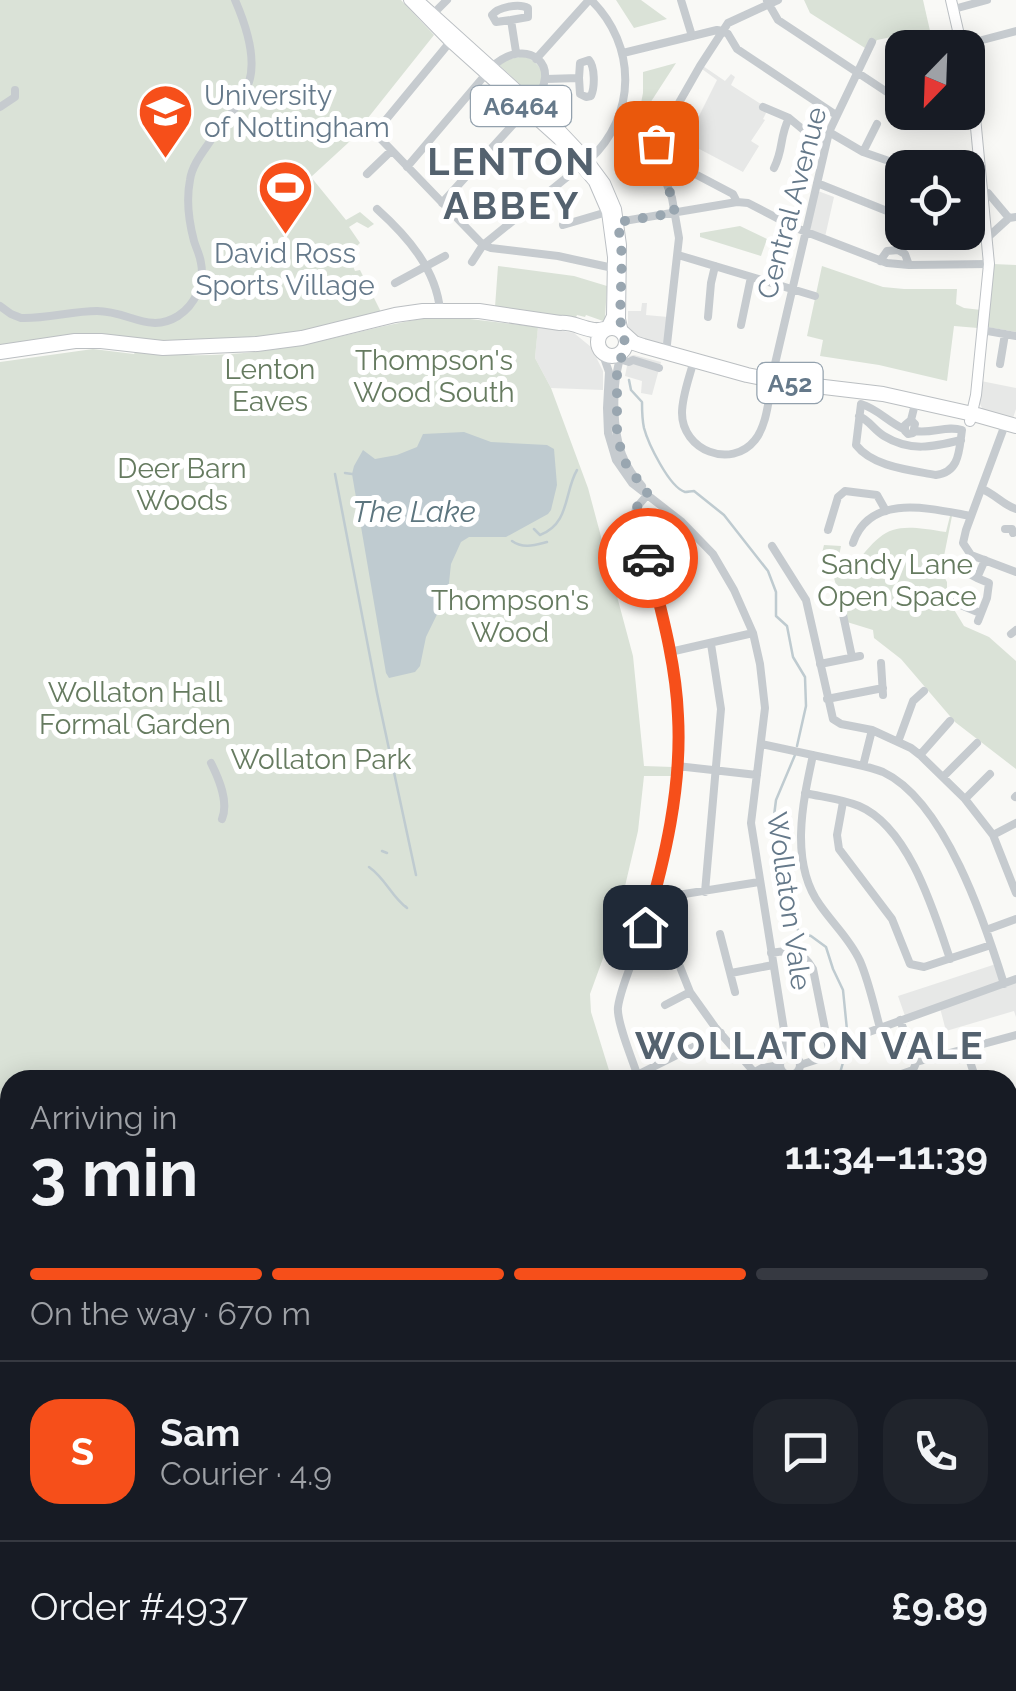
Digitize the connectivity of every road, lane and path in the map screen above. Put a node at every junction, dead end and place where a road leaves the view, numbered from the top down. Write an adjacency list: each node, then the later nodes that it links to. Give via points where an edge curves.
1 (234, 0): 75 (street, via 249,46 250,79 190,178 187,198 202,268 194,301 155,324 96,310 21,318)
2 (408, 0): 10 (main road, A6464)
3 (418, 0): 10 (main road, A6464)
4 (447, 0): 10 (street)
5 (590, 0): 20 (street); 21 (street)
6 (681, 0): 15 (street)
7 (987, 0): 9 (street)
8 (771, 1): 13 (street); 23 (street, via 778,20)
9 (952, 4): 12 (main road)
10 (430, 17): 17 (main road, A6464); 22 (main road, A6464)
11 (512, 20): 19 (street)
12 (956, 30)
13 (722, 31): 15 (street); 31 (street, via 737,49); 43 (street, via 656,143)
14 (1016, 31): 16 (street)
15 (692, 36): 20 (street)
16 (985, 40)
17 (450, 42): 22 (main road, A6464); 39 (street, via 376,133)
18 (872, 42): 23 (street, Central Avenue)
19 (516, 52): 21 (street); 22 (street)
20 (623, 54): 42 (street, via 622,109)
21 (536, 59): 25 (street)
22 (489, 71): 26 (street); 29 (main road, A6464)
23 (856, 71): 28 (street); 33 (street, Central Avenue)
24 (579, 78): 25 (street)
25 (546, 79): 29 (street)
26 (476, 87): 35 (street); 44 (street)
27 (14, 90): 30 (street, via 16,97)
28 (885, 91)
29 (528, 106): 35 (street); 42 (main road, A6464)
30 (0, 107)
31 (827, 108): 33 (street); 37 (street)
32 (766, 112): 34 (street)
33 (836, 114): 37 (street, Central Avenue)
34 (789, 118): 38 (street); 45 (street)
35 (514, 122): 50 (street)
36 (877, 124): 40 (street)
37 (830, 128): 38 (street, Central Avenue); 40 (street)
38 (826, 142): 47 (street, Central Avenue)
39 (391, 151): 44 (street); 46 (street)
40 (864, 152): 41 (street)
41 (885, 159)
42 (585, 163): 53 (main road, A6464); 58 (main road, A6464, via 608,188); 61 (street)
43 (660, 166): 49 (street, via 676,164); 54 (street)
44 (408, 168): 50 (street)
45 (773, 168)
46 (366, 174)
47 (817, 183): 52 (street); 59 (street, Central Avenue)
48 (985, 192): 56 (street)
49 (737, 202): 54 (street); 59 (street)
50 (442, 203): 61 (street)
51 (377, 209): 69 (street, via 407,237)
52 (885, 210)
53 (607, 212): 57 (street); 58 (main road, A6464)
54 (675, 213): 58 (street); 62 (street)
55 (985, 216): 60 (main road)
56 (1012, 218): 60 (street)
57 (562, 224)
58 (614, 225): 70 (main road, A6464); 82 (main road, A6464, via 622,256)
59 (805, 232): 64 (street); 73 (street, Central Avenue)
60 (987, 238): 66 (main road)
61 (483, 245): 65 (street); 70 (street)
62 (678, 255): 67 (street); 87 (street)
63 (446, 256): 69 (street)
64 (880, 261): 68 (street); 68 (street, via 898,250)
65 (472, 262)
66 (989, 264): 68 (street); 81 (main road)
67 (716, 266): 71 (street); 77 (street)
68 (909, 266)
69 (425, 267): 72 (street); 76 (street)
70 (614, 268): 80 (main road, A6464, via 612,316)
71 (751, 277): 73 (street); 79 (street)
72 (395, 283)
73 (792, 289): 74 (street); 92 (street, Central Avenue)
74 (816, 296)
75 (0, 306)
76 (440, 310): 78 (highway, A52); 86 (highway, A52, via 270,342 174,348 75,340)
77 (708, 317)
78 (560, 323): 80 (highway, A52); 85 (highway, A52)
79 (741, 325)
80 (605, 329): 82 (highway, A52); 85 (highway)
81 (982, 330): 83 (street); 94 (main road)
82 (623, 332): 87 (highway, A52); 88 (highway)
83 (1006, 334): 84 (street); 89 (street)
84 (1016, 336)
85 (601, 350): 88 (highway, A52); 93 (street, Wollaton Vale)
86 (0, 352)
87 (666, 353): 92 (highway, A52)
88 (621, 355): 90 (highway, A52, via 636,352); 91 (street); 93 (street, Wollaton Vale)
89 (1002, 361)
90 (692, 367): 92 (highway, A52); 92 (street, via 683,420 692,440 710,452 736,452 755,440)
91 (659, 368)
92 (771, 384): 95 (highway, A52); 99 (highway, A52, via 866,391)
93 (612, 387): 106 (street, Wollaton Vale, via 620,469)
94 (976, 395): 98 (main road, via 978,410); 99 (main road)
95 (862, 400): 96 (highway, A52); 97 (street); 102 (street)
96 (913, 414): 99 (highway, A52); 102 (street, via 916,424)
97 (859, 416): 100 (street); 103 (street)
98 (988, 418): 99 (highway, A52); 101 (highway, A52)
99 (966, 425): 100 (street, via 955,466 936,475 869,458 856,445); 101 (highway, A52); 102 (street); 104 (street, via 936,447)
100 (857, 427): 103 (street)
101 (1012, 430): 105 (street)
102 (909, 431): 104 (street)
103 (878, 432): 104 (street)
104 (906, 445)
105 (982, 489): 107 (street); 109 (street)
106 (648, 494): 119 (street, Wollaton Vale, via 713,554); 121 (street, via 635,514)
107 (1016, 509)
108 (886, 511): 109 (street, via 914,506); 110 (street, via 877,495 840,494); 111 (street, via 865,522)
109 (971, 516): 113 (street, via 964,547)
110 (828, 530)
111 (853, 543)
112 (776, 549): 123 (street, via 804,596)
113 (984, 560): 115 (street); 116 (street)
114 (949, 566): 116 (street)
115 (1016, 572)
116 (977, 578): 117 (street, via 992,584 979,617)
117 (953, 603)
118 (842, 610): 123 (street, via 856,656)
119 (753, 633): 120 (street); 130 (street, Wollaton Vale, via 765,696)
120 (711, 644): 121 (street); 136 (street, via 721,709)
121 (670, 652): 134 (street)
122 (881, 663): 125 (street, via 883,692)
123 (820, 664): 125 (street)
124 (924, 691): 128 (street)
125 (827, 699): 127 (street, via 836,722)
126 (950, 721): 131 (street)
127 (872, 730): 128 (street); 135 (street)
128 (898, 742): 131 (street)
129 (976, 743): 139 (street)
130 (761, 744): 132 (street); 138 (street, Wollaton Vale)
131 (920, 754): 139 (street)
132 (813, 755): 135 (street); 140 (street)
133 (211, 762): 143 (street, via 222,790)
134 (677, 766): 136 (street); 151 (street)
135 (864, 766): 154 (street, via 894,779 931,817 954,852)
136 (716, 771): 138 (street); 149 (street)
137 (990, 774): 141 (street)
138 (758, 775): 148 (street, Wollaton Vale, via 752,824)
139 (943, 777): 141 (street)
140 (805, 793): 142 (street); 167 (street, via 808,878 817,902 860,960)
141 (965, 799): 145 (street)
142 (843, 802): 158 (street, via 876,818 905,852); 158 (street, via 839,850 892,920 910,964 919,968)
143 (222, 819)
144 (1016, 823): 145 (street)
145 (993, 835): 147 (street)
146 (1016, 859): 147 (street)
147 (1006, 864): 150 (street)
148 (760, 882): 149 (street); 157 (street, Wollaton Vale)
149 (705, 892): 151 (street)
150 (1016, 893)
151 (653, 899): 152 (street)
152 (650, 912): 163 (street, via 661,919); 176 (street, via 618,1008)
153 (1016, 919): 154 (street)
154 (986, 930): 156 (street)
155 (720, 934): 160 (street)
156 (991, 945): 158 (street); 162 (street)
157 (770, 953): 159 (street, Wollaton Vale); 171 (street, via 796,951 813,970)
158 (950, 959)
159 (773, 965): 160 (street); 172 (street, Wollaton Vale)
160 (731, 973): 164 (street)
161 (1016, 979): 162 (street)
162 (1004, 984): 166 (street)
163 (690, 992): 165 (street); 168 (street)
164 (734, 992)
165 (665, 1005)
166 (900, 1020): 167 (street); 173 (street)
167 (880, 1028): 171 (street)
168 (720, 1033): 177 (street); 178 (street)
169 (1016, 1035): 170 (street)
170 (966, 1049): 173 (street); 183 (street)
171 (830, 1054): 175 (street)
172 (788, 1055): 174 (street); 175 (street)
173 (917, 1060): 182 (street)
174 (780, 1065): 179 (street); 180 (street)
175 (800, 1065): 181 (street)
176 (636, 1070)
177 (651, 1070)
178 (752, 1070)
179 (761, 1070)
180 (784, 1070)
181 (798, 1070)
182 (914, 1070)
183 (973, 1070)

